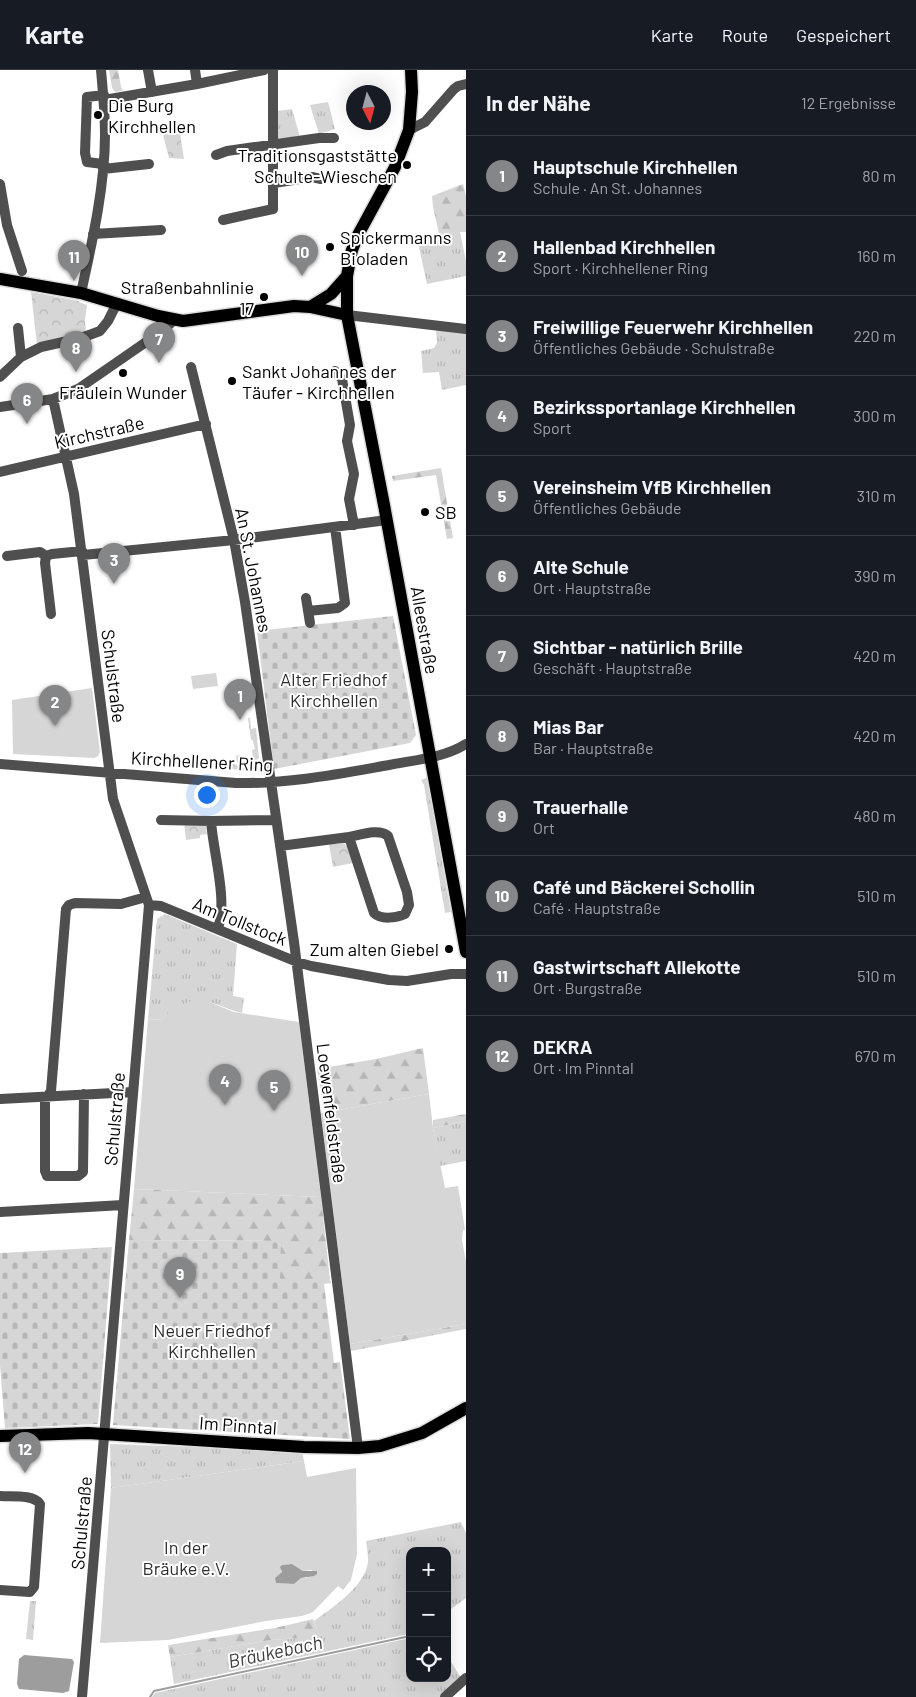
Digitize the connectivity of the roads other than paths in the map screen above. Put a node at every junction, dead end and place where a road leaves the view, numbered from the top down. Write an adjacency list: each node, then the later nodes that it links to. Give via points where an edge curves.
1 (101, 70): 10 (street)
2 (148, 70): 9 (street)
3 (195, 70): 7 (street)
4 (264, 70): 7 (street)
5 (273, 70): 13 (street)
6 (411, 70): 11 (main road, Alleestraße)
7 (197, 84): 9 (street)
8 (466, 84): 11 (street, via 454,88 425,122)
9 (152, 92): 10 (street)
10 (104, 97): 16 (street); 16 (street, via 87,97 85,153 87,162)
11 (409, 130): 24 (main road, Alleestraße, via 396,167 352,250)
12 (334, 138): 13 (street)
13 (273, 144): 14 (street); 18 (street)
14 (216, 155)
15 (149, 164): 16 (street)
16 (103, 167): 22 (street)
17 (321, 179): 18 (street, via 312,177)
18 (274, 183): 20 (street, via 273,209)
19 (0, 184): 23 (street, via 7,225)
20 (223, 220)
21 (161, 230): 22 (street)
22 (93, 234): 26 (street)
23 (22, 270)
24 (347, 276): 28 (main road, via 331,294); 29 (main road, Alleestraße)
25 (0, 279): 26 (main road)
26 (81, 293): 27 (main road)
27 (117, 303): 30 (main road); 33 (street, via 100,331 41,347)
28 (310, 307): 29 (main road); 30 (main road, via 275,307)
29 (347, 315): 32 (street); 42 (main road, Alleestraße)
30 (174, 320): 37 (street, via 78,389)
31 (18, 328): 33 (street)
32 (466, 329)
33 (21, 357): 36 (street)
34 (191, 367): 39 (street, An St. Johannes)
35 (335, 372): 43 (street, via 342,380 350,425 347,441 354,474 349,499)
36 (0, 377)
37 (52, 399): 38 (street); 40 (street, Schulstraße)
38 (0, 408)
39 (206, 424): 40 (street, Kirchstraße); 45 (street, An St. Johannes)
40 (66, 457): 41 (street, Kirchstraße); 46 (street, Schulstraße)
41 (0, 472)
42 (387, 520): 43 (street); 54 (main road, Alleestraße)
43 (354, 524): 44 (street)
44 (334, 527): 45 (street); 50 (street, via 345,603 338,608)
45 (234, 540): 46 (street); 57 (street, An St. Johannes)
46 (82, 553): 48 (street); 56 (street, Schulstraße)
47 (7, 556): 48 (street, via 40,552)
48 (46, 556): 51 (street)
49 (306, 598): 50 (street)
50 (308, 611): 52 (street)
51 (51, 614)
52 (310, 623)
53 (466, 744): 54 (street, Kirchhellener Ring)
54 (430, 757): 57 (street, Kirchhellener Ring); 65 (main road, Alleestraße)
55 (0, 764): 56 (street, Kirchhellener Ring)
56 (109, 772): 57 (street, Kirchhellener Ring, via 236,783); 63 (street, Schulstraße, via 113,799)
57 (271, 782): 59 (street, Loewenfeldstraße)
58 (161, 820): 60 (street)
59 (276, 820): 60 (street); 62 (street, Loewenfeldstraße)
60 (211, 821): 64 (street, via 222,918)
61 (349, 837): 61 (street, via 374,913 383,918 405,914 409,909 407,892 388,836 380,832); 62 (street)
62 (280, 846): 66 (street, Loewenfeldstraße)
63 (148, 901): 64 (street, Am Tollstock); 68 (street, Schulstraße); 70 (street, via 75,903 66,909 51,1091)
64 (218, 928): 66 (street, Am Tollstock)
65 (466, 952)
66 (297, 962): 67 (street, Am Tollstock, via 389,980); 77 (street, Loewenfeldstraße)
67 (466, 974)
68 (133, 1092): 69 (street); 72 (street, Schulstraße)
69 (84, 1094): 70 (street); 70 (street, via 84,1169 78,1176 45,1174 45,1100)
70 (48, 1096): 71 (street)
71 (0, 1099)
72 (123, 1205): 73 (street); 75 (street, Schulstraße)
73 (0, 1212)
74 (466, 1408): 77 (main road, Im Pinntal, via 422,1433 380,1446)
75 (104, 1434): 76 (main road, Im Pinntal); 77 (main road, Im Pinntal); 81 (street, Schulstraße)
76 (0, 1436)
77 (358, 1448)
78 (0, 1496): 79 (street, via 32,1498 40,1504 34,1586 30,1592)
79 (0, 1590)
80 (466, 1678): 82 (street)
81 (82, 1697)
82 (445, 1697)

